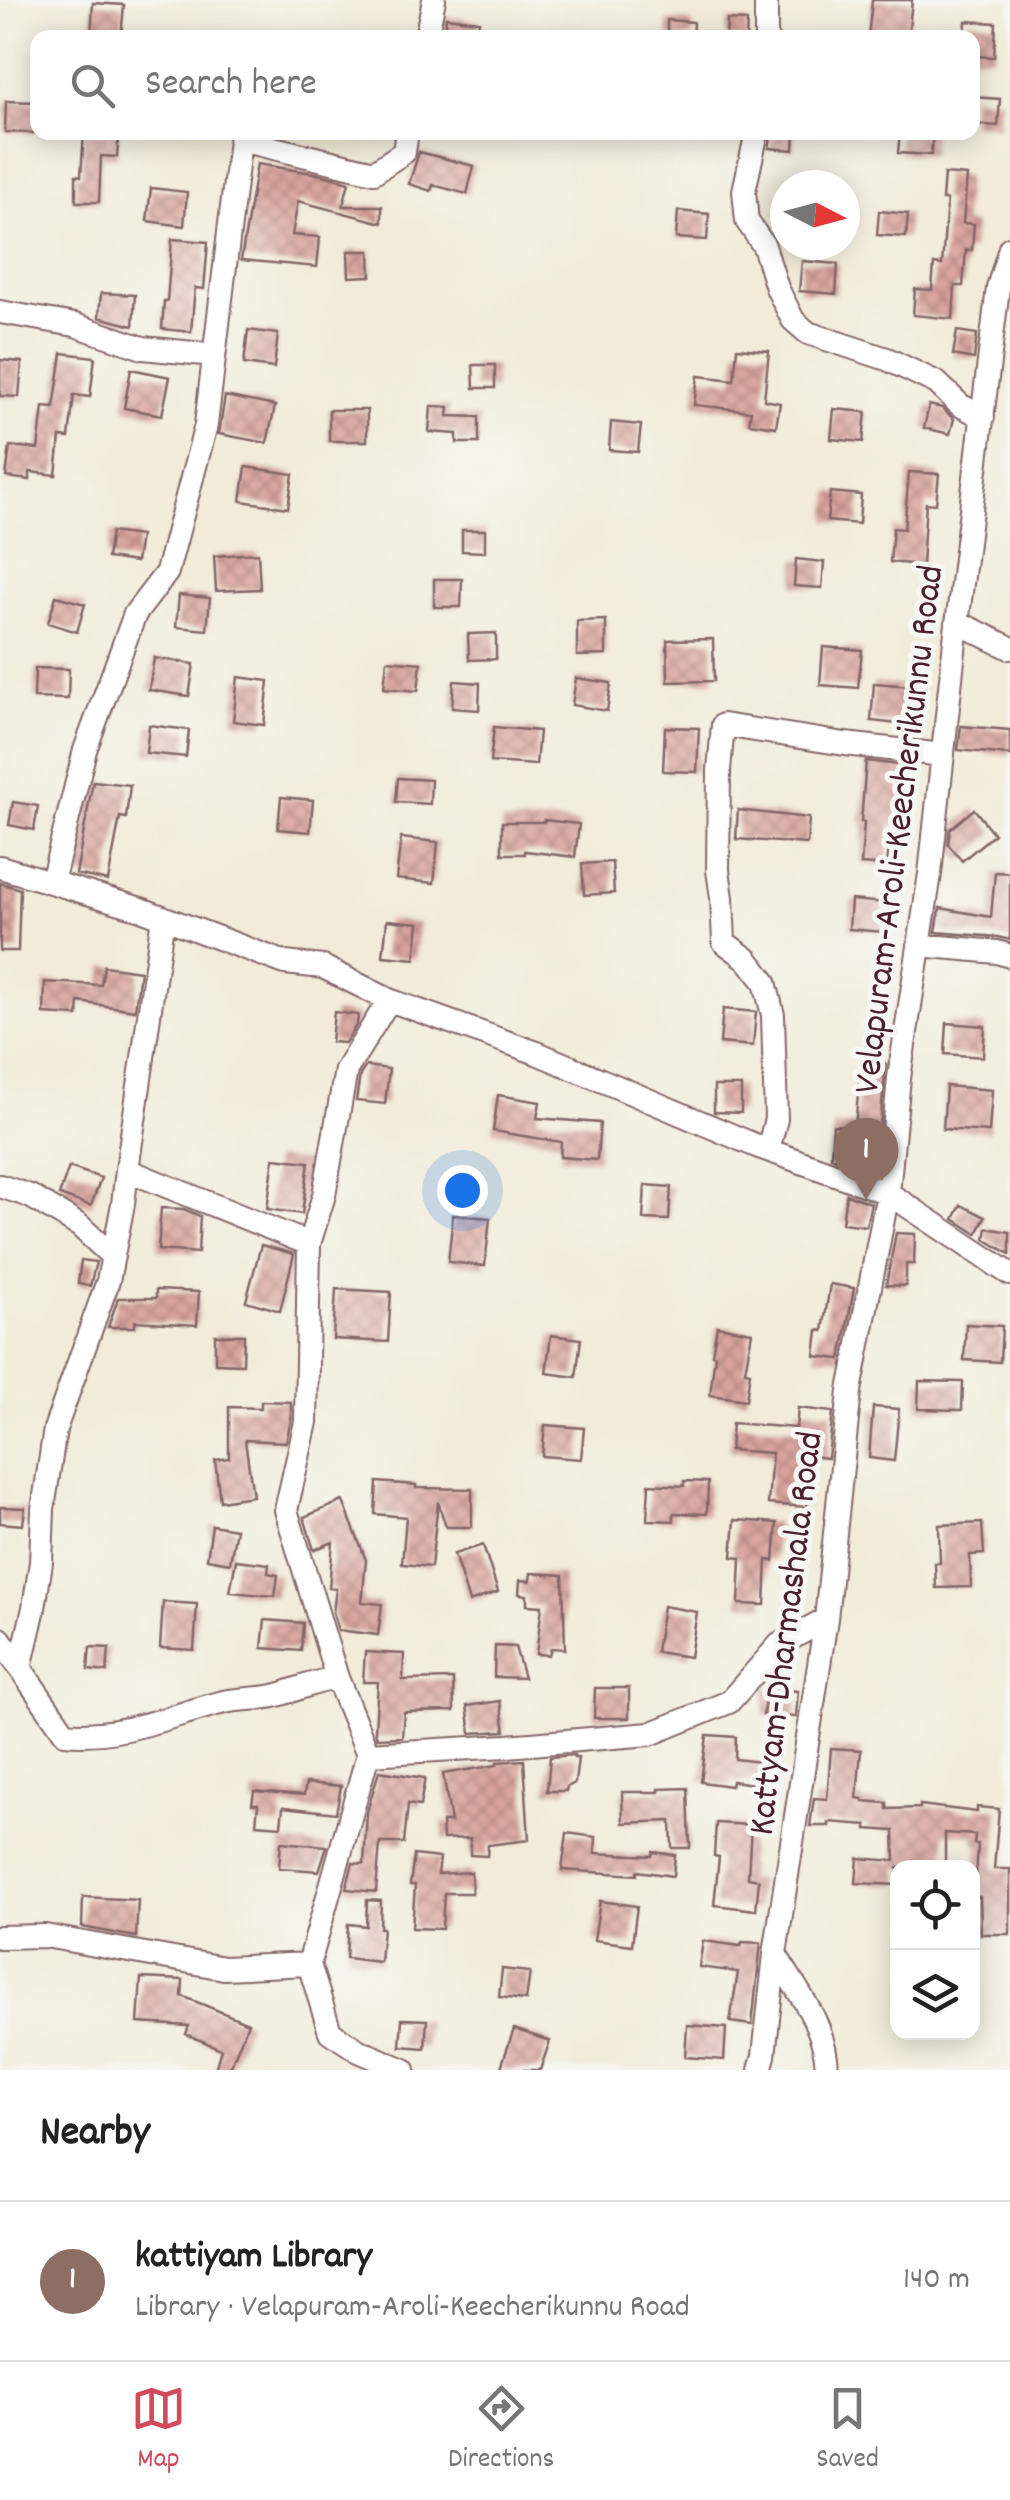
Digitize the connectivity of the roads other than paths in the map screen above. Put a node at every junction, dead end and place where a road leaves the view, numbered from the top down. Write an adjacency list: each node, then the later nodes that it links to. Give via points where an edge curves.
1 (434, 0): 3 (street)
2 (766, 0): 4 (street)
3 (428, 30)
4 (766, 30)
5 (240, 140): 7 (street, via 374,172 404,152)
6 (240, 140): 11 (street)
7 (406, 140)
8 (756, 140): 12 (street, via 744,190 747,221 764,246 792,320 808,333 937,383)
9 (1010, 248): 12 (street, Velapuram-Aroli-Keecherikunnu Road, via 998,288)
10 (0, 312): 11 (street, via 76,325 143,348)
11 (214, 355): 17 (street, via 206,426 167,572 135,614 85,750)
12 (983, 417): 13 (street, Velapuram-Aroli-Keecherikunnu Road)
13 (957, 622): 14 (street); 15 (street, Velapuram-Aroli-Keecherikunnu Road)
14 (1010, 648)
15 (942, 755): 19 (street, Velapuram-Aroli-Keecherikunnu Road); 22 (street, via 723,725 718,870 724,942 764,982 773,1015 776,1119)
16 (0, 867): 17 (street)
17 (52, 882): 18 (street)
18 (164, 918): 21 (street, via 286,963 323,967); 23 (street)
19 (919, 945): 20 (street); 25 (street, Velapuram-Aroli-Keecherikunnu Road)
20 (1010, 956)
21 (389, 1000): 22 (street, via 537,1053); 26 (street, via 346,1070)
22 (768, 1150): 25 (street)
23 (127, 1170): 26 (street); 27 (street)
24 (0, 1186): 27 (street, via 80,1226)
25 (888, 1193): 28 (street); 29 (street, Kattyam-Dharmashala Road, via 850,1391)
26 (309, 1244): 32 (street, via 306,1422 286,1510)
27 (113, 1257): 31 (street, via 55,1429 41,1562)
28 (1010, 1274)
29 (826, 1619): 33 (street, via 779,1645 729,1702 650,1734); 35 (street, Kattyam-Dharmashala Road)
30 (0, 1639): 31 (street)
31 (20, 1668): 32 (street, via 65,1733 91,1736)
32 (337, 1678): 33 (street)
33 (368, 1754): 36 (street)
34 (0, 1938): 36 (street, via 44,1936 224,1968)
35 (774, 1954): 38 (street, Kattyam-Dharmashala Road); 39 (street, via 820,2027)
36 (309, 1964): 37 (street, via 330,2032)
37 (404, 2070)
38 (760, 2070)
39 (827, 2070)

